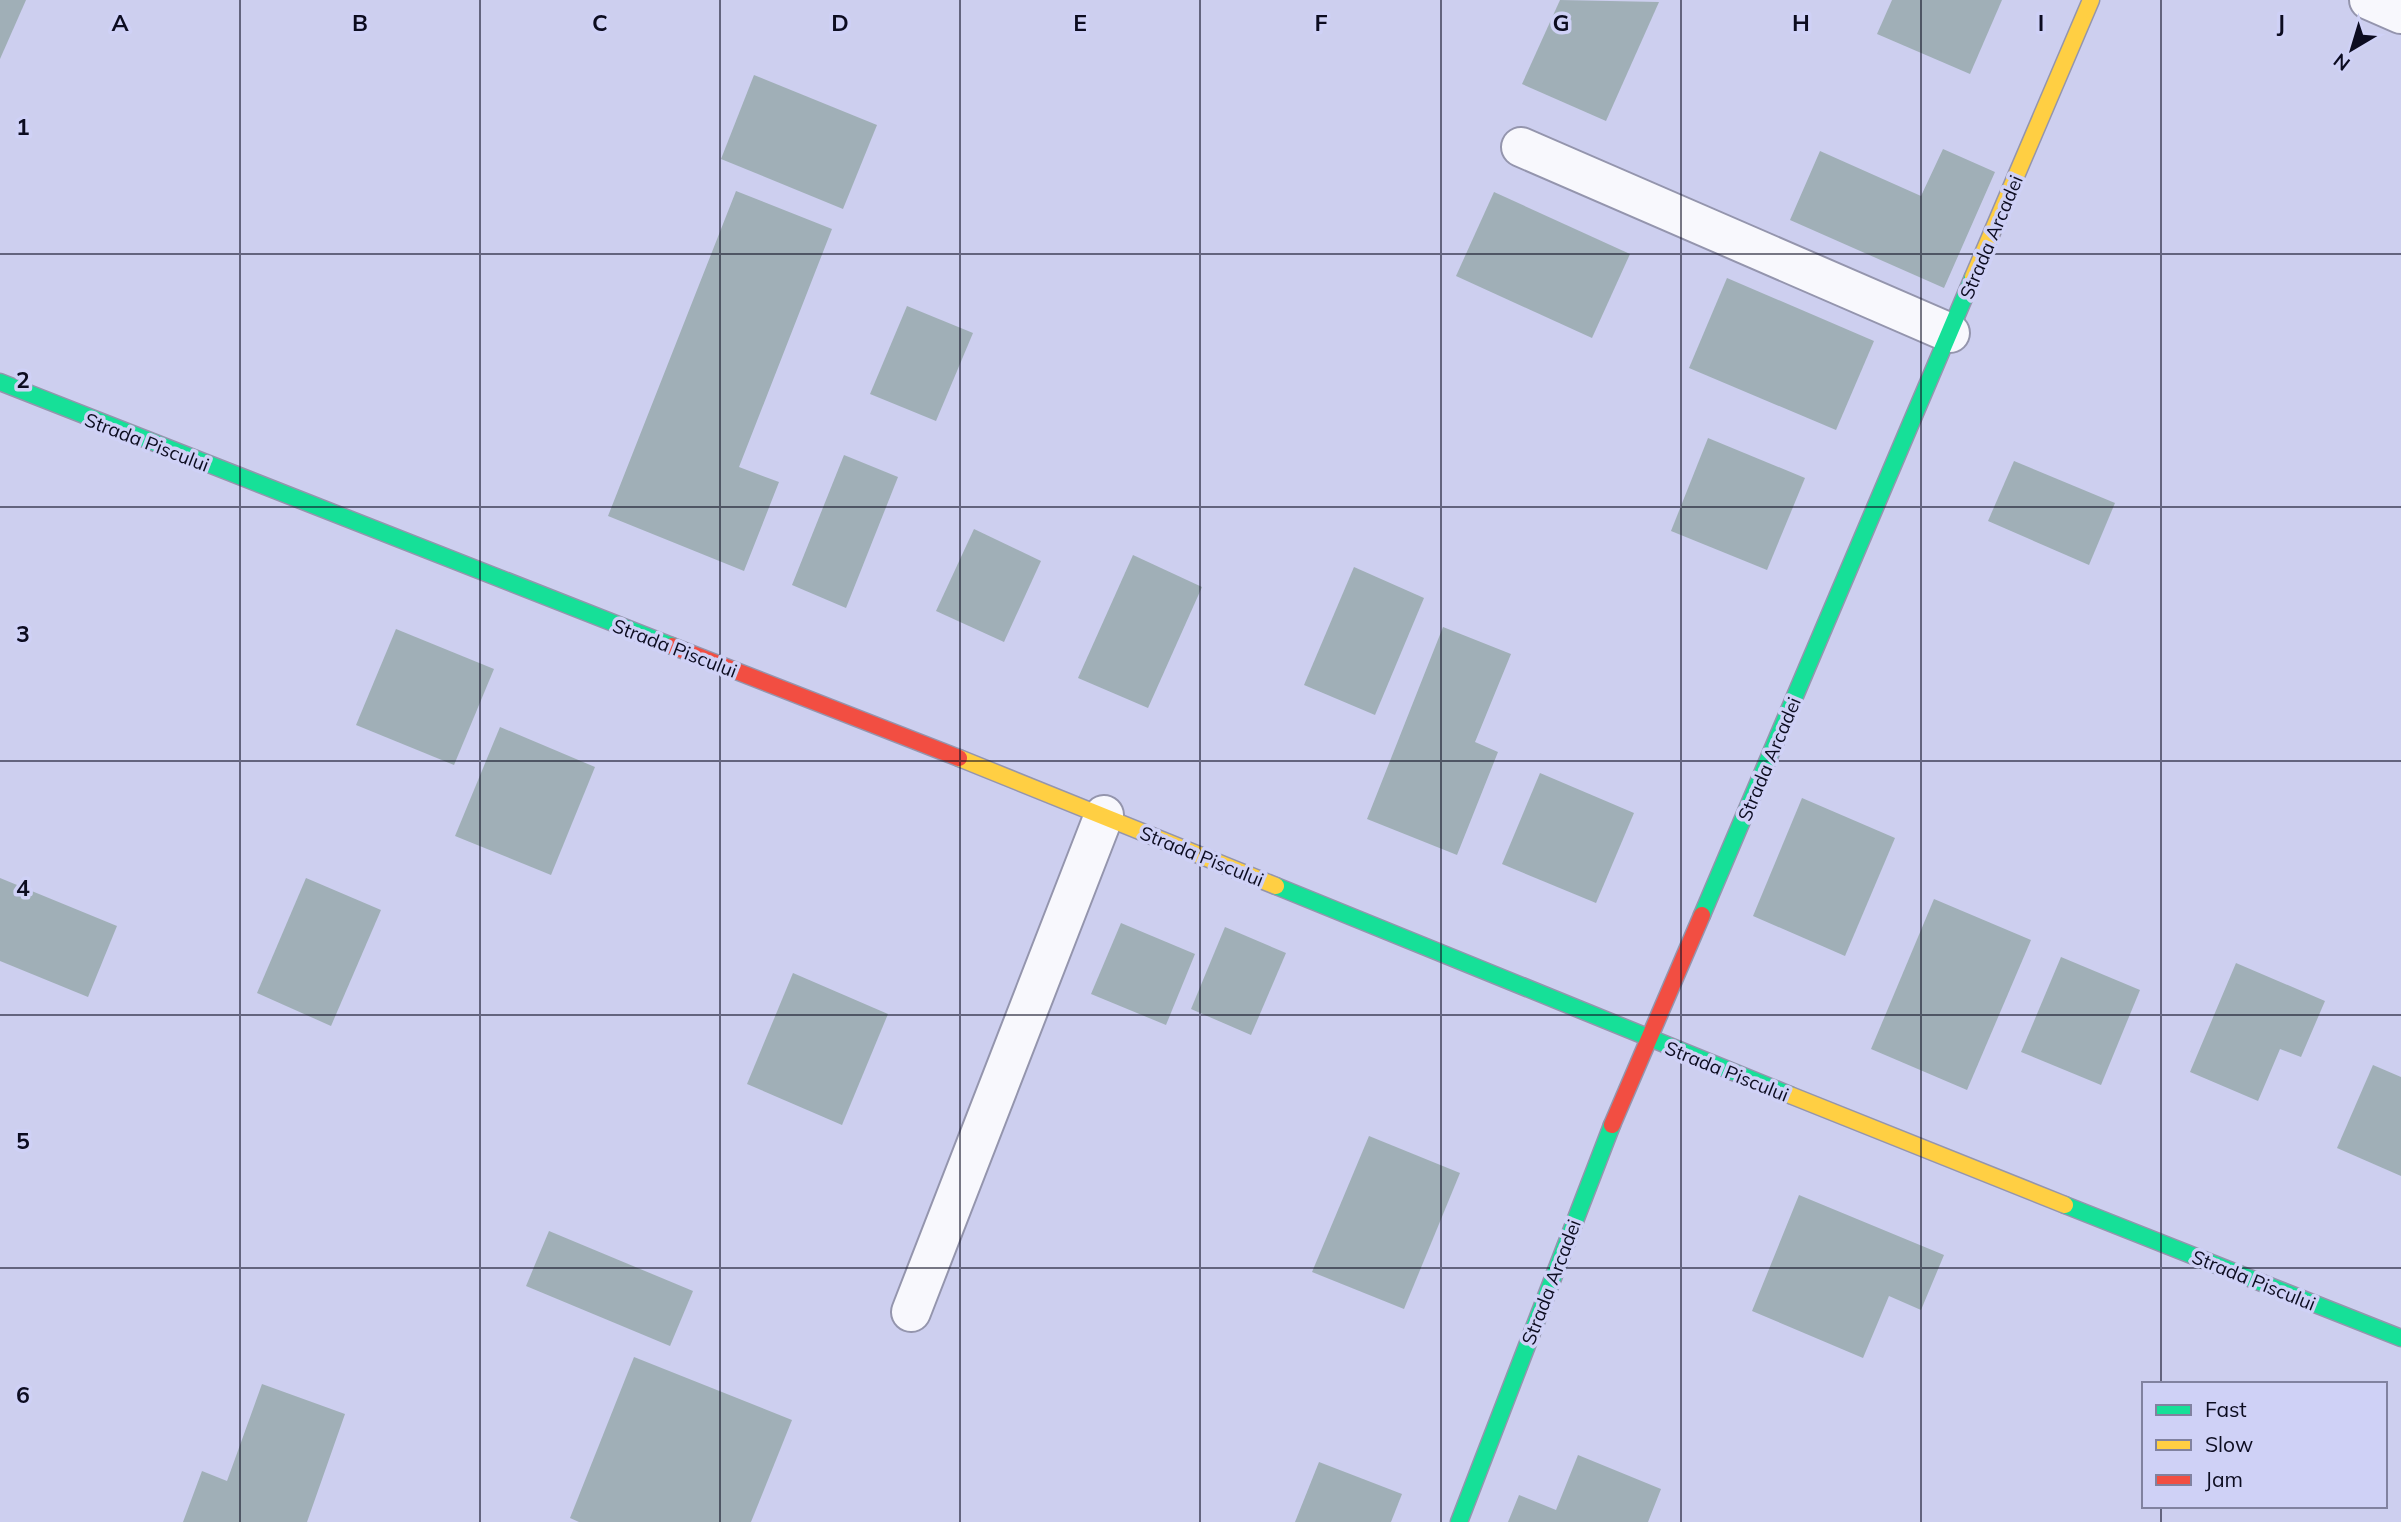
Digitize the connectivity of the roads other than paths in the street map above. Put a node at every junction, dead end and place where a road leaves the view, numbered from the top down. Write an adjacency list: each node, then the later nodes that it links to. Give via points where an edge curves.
1 (2091, 0): 5 (street, Strada Arcadei)
2 (2369, 0): 3 (street)
3 (2401, 14)
4 (1521, 147): 5 (street)
5 (1950, 334): 8 (street, Strada Arcadei)
6 (0, 383): 7 (street, Strada Piscului)
7 (1104, 816): 8 (street, Strada Piscului); 9 (street)
8 (1650, 1040): 10 (street, Strada Piscului); 11 (street, Strada Arcadei, via 1597,1164)
9 (911, 1312)
10 (2401, 1338)
11 (1459, 1522)

